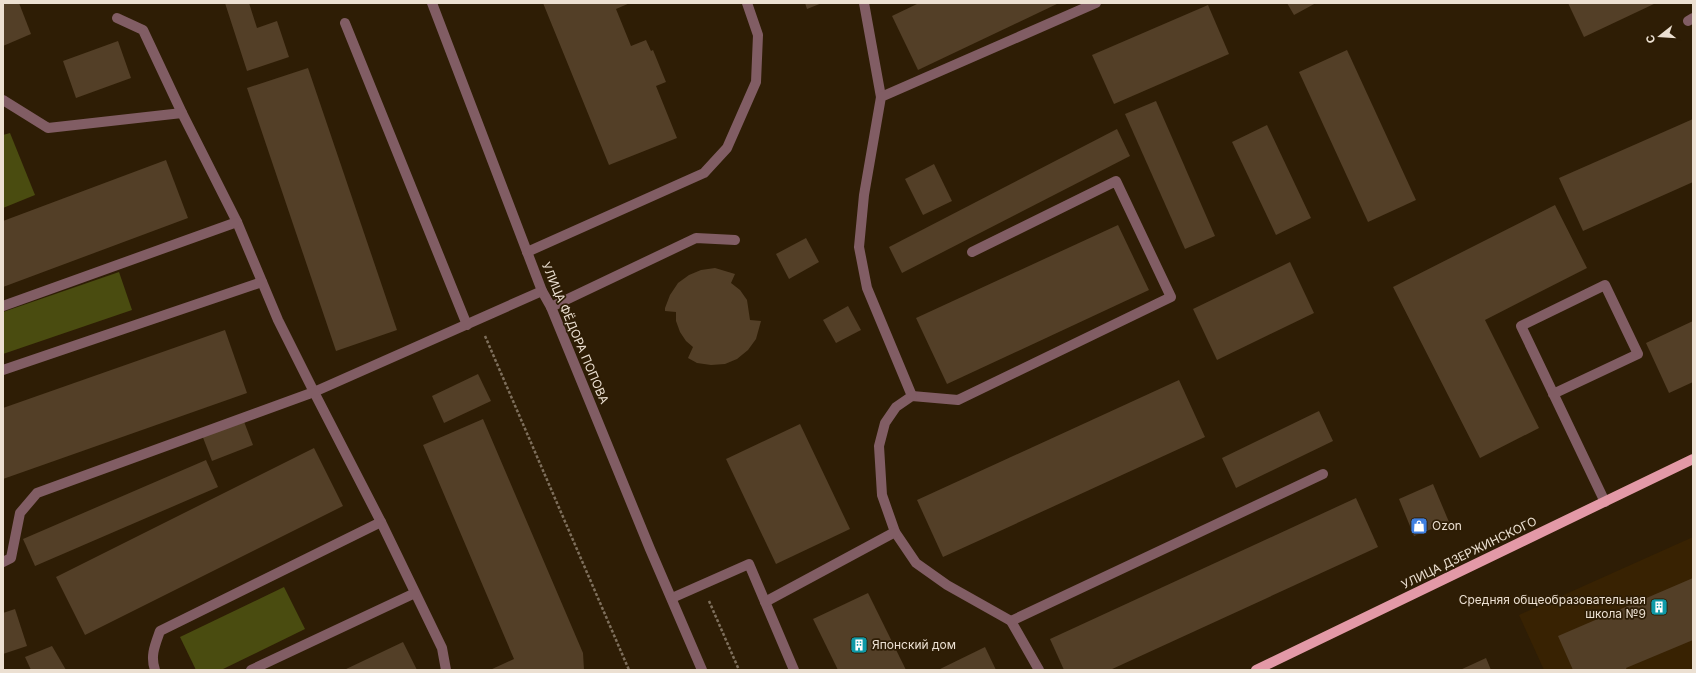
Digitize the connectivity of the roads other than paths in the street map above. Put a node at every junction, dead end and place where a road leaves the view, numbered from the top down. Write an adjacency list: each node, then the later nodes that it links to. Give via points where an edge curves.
1 (432, 3): 12 (street, УЛИЦА ФЁДОРА ПОПОВА)
2 (747, 3): 12 (street, via 758,34 756,82 728,148 704,173)
3 (864, 3): 7 (street)
4 (1096, 3): 7 (street)
5 (117, 18): 9 (street, via 143,30)
6 (346, 23): 18 (street)
7 (881, 97): 22 (street, via 864,195 859,246 867,288)
8 (3, 100): 9 (street, via 48,128)
9 (182, 113): 10 (street)
10 (237, 222): 14 (street); 16 (street)
11 (736, 240): 17 (street, via 696,238)
12 (526, 252): 15 (street, УЛИЦА ФЁДОРА ПОПОВА)
13 (972, 252): 22 (street, via 1116,180 1171,297 958,400)
14 (262, 282): 19 (street); 20 (street)
15 (542, 291): 17 (street, УЛИЦА ФЁДОРА ПОПОВА); 18 (street)
16 (3, 306)
17 (551, 307): 30 (street, УЛИЦА ФЁДОРА ПОПОВА)
18 (467, 325): 20 (street)
19 (3, 370)
20 (314, 392): 26 (street); 28 (street, via 37,493 20,513 11,558)
21 (1553, 394): 21 (street, via 1521,326 1605,285 1638,354); 25 (street)
22 (912, 396): 27 (street, via 896,407 885,423 879,446 882,495)
23 (1693, 459): 25 (main road, УЛИЦА ДЗЕРЖИНСКОГО)
24 (1323, 474): 32 (street)
25 (1605, 502): 39 (main road, УЛИЦА ДЗЕРЖИНСКОГО)
26 (381, 522): 29 (street); 33 (street, via 160,631 152,649 152,664)
27 (895, 532): 31 (street); 32 (street, via 916,563 947,585)
28 (3, 562)
29 (415, 593): 34 (street); 35 (street, via 442,648)
30 (672, 598): 31 (street, via 749,564); 36 (street, УЛИЦА ФЁДОРА ПОПОВА)
31 (765, 602): 37 (street)
32 (1011, 621): 38 (street)
33 (155, 670)
34 (251, 670)
35 (446, 670)
36 (702, 670)
37 (794, 670)
38 (1039, 670)
39 (1256, 670)

